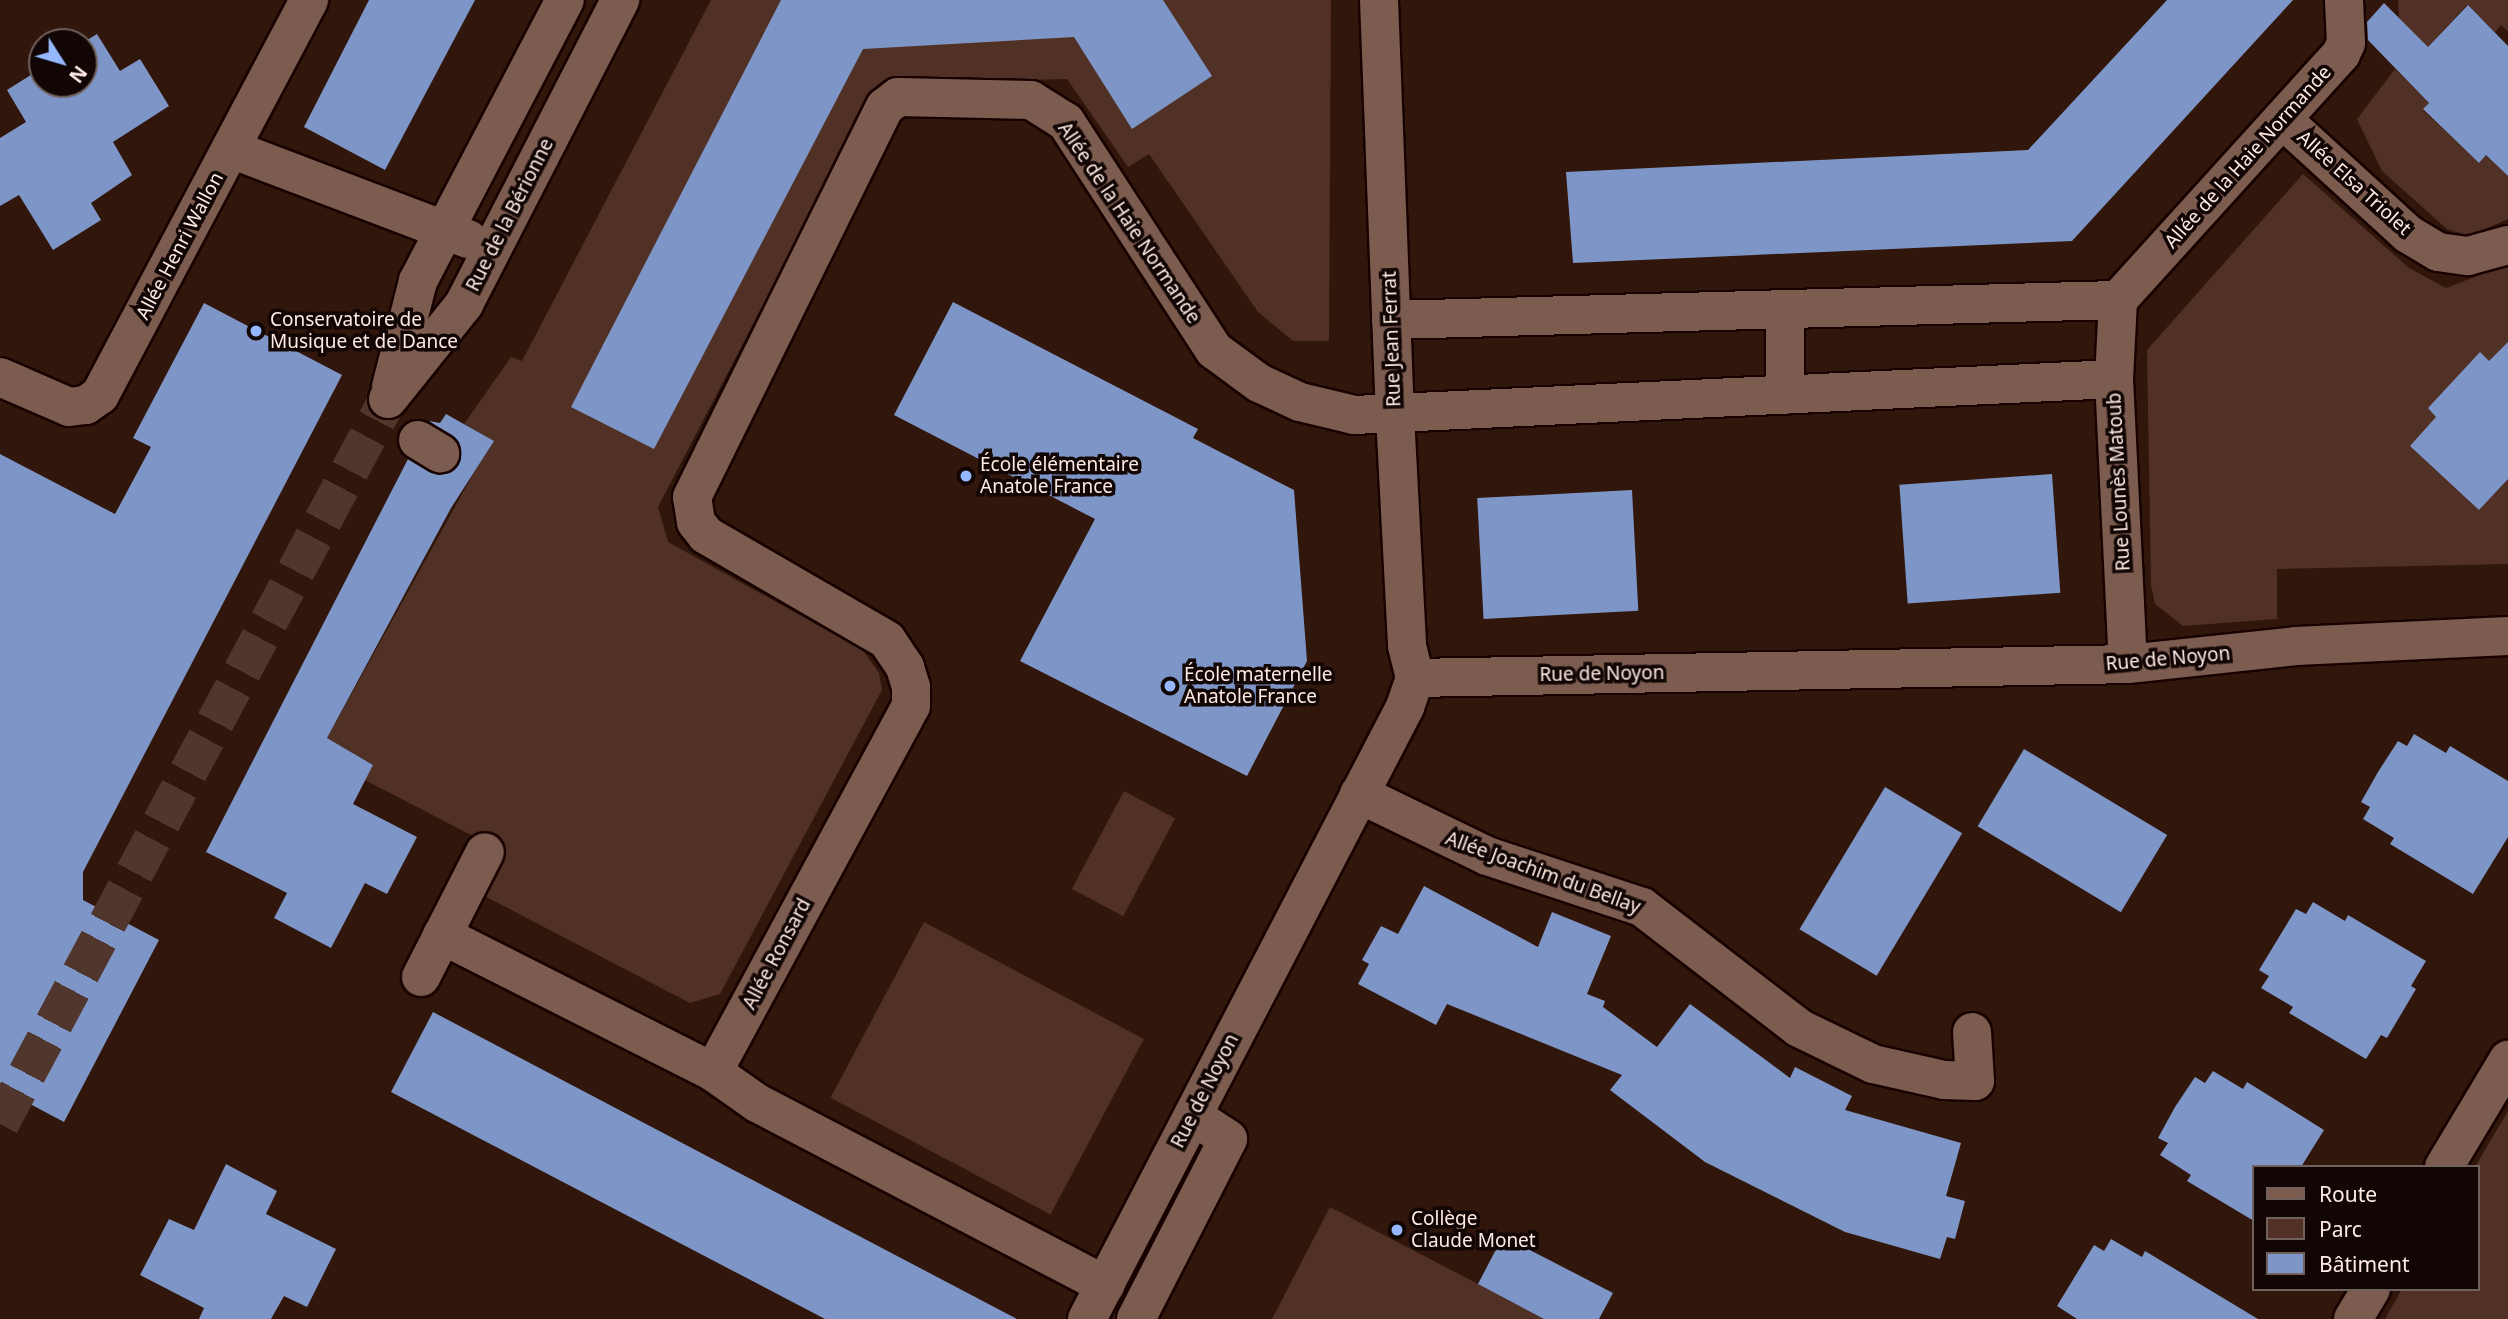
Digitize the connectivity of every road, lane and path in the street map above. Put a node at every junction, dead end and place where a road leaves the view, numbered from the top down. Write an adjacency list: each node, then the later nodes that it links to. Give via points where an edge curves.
1 (309, 0): 7 (street, Allée Henri Wallon)
2 (565, 0): 8 (street, Rue de la Bérionne)
3 (620, 0): 10 (street, Rue de la Bérionne)
4 (1379, 0): 13 (street, Rue Jean Ferrat)
5 (2344, 0): 6 (street, Allée de la Haie Normande, via 2342,54)
6 (2282, 119): 9 (street, Allée Elsa Triolet, via 2409,234 2438,252 2468,256); 11 (street, Allée de la Haie Normande)
7 (231, 149): 8 (street); 14 (street, Allée Henri Wallon, via 100,395 86,405 69,407)
8 (446, 227): 10 (street); 10 (street, Rue de la Bérionne, via 418,281 388,399 464,304)
9 (2508, 245)
10 (491, 251)
11 (2118, 300): 12 (street); 15 (street, Rue Lounès Matoub)
12 (1785, 309): 13 (street); 16 (street)
13 (1391, 320): 17 (street, Rue Jean Ferrat)
14 (0, 377)
15 (2114, 379): 16 (street, Allée de la Haie Normande); 20 (street, Rue Lounès Matoub)
16 (1785, 395): 17 (street, Allée de la Haie Normande)
17 (1395, 415): 18 (street, Allée de la Haie Normande, via 1354,415 1300,402 1236,369 1214,349 1066,121 1031,100 898,97 885,107 692,497); 21 (street, Rue Jean Ferrat, via 1407,646)
18 (696, 522): 28 (street, Allée Ronsard, via 734,554 872,628 897,651 911,687 911,706)
19 (2508, 636): 20 (street, Rue de Noyon, via 2297,646)
20 (2128, 664): 21 (street, Rue de Noyon)
21 (1415, 678): 22 (street, Rue de Noyon, via 1405,707)
22 (1359, 794): 26 (street, Allée Joachim du Bellay, via 1487,856 1642,907 1799,1028 1873,1064 1944,1080 1975,1080); 29 (street, Rue de Noyon)
23 (485, 852): 24 (street)
24 (442, 935): 25 (street); 28 (street)
25 (421, 977)
26 (1972, 1032)
27 (2508, 1060): 30 (street)
28 (713, 1072): 31 (street, via 757,1104)
29 (1193, 1116): 31 (street, Rue de Noyon); 34 (street, via 1228,1139)
30 (2445, 1165)
31 (1105, 1284): 33 (street, Rue de Noyon)
32 (2370, 1291): 35 (street)
33 (1087, 1319)
34 (1136, 1319)
35 (2353, 1319)

